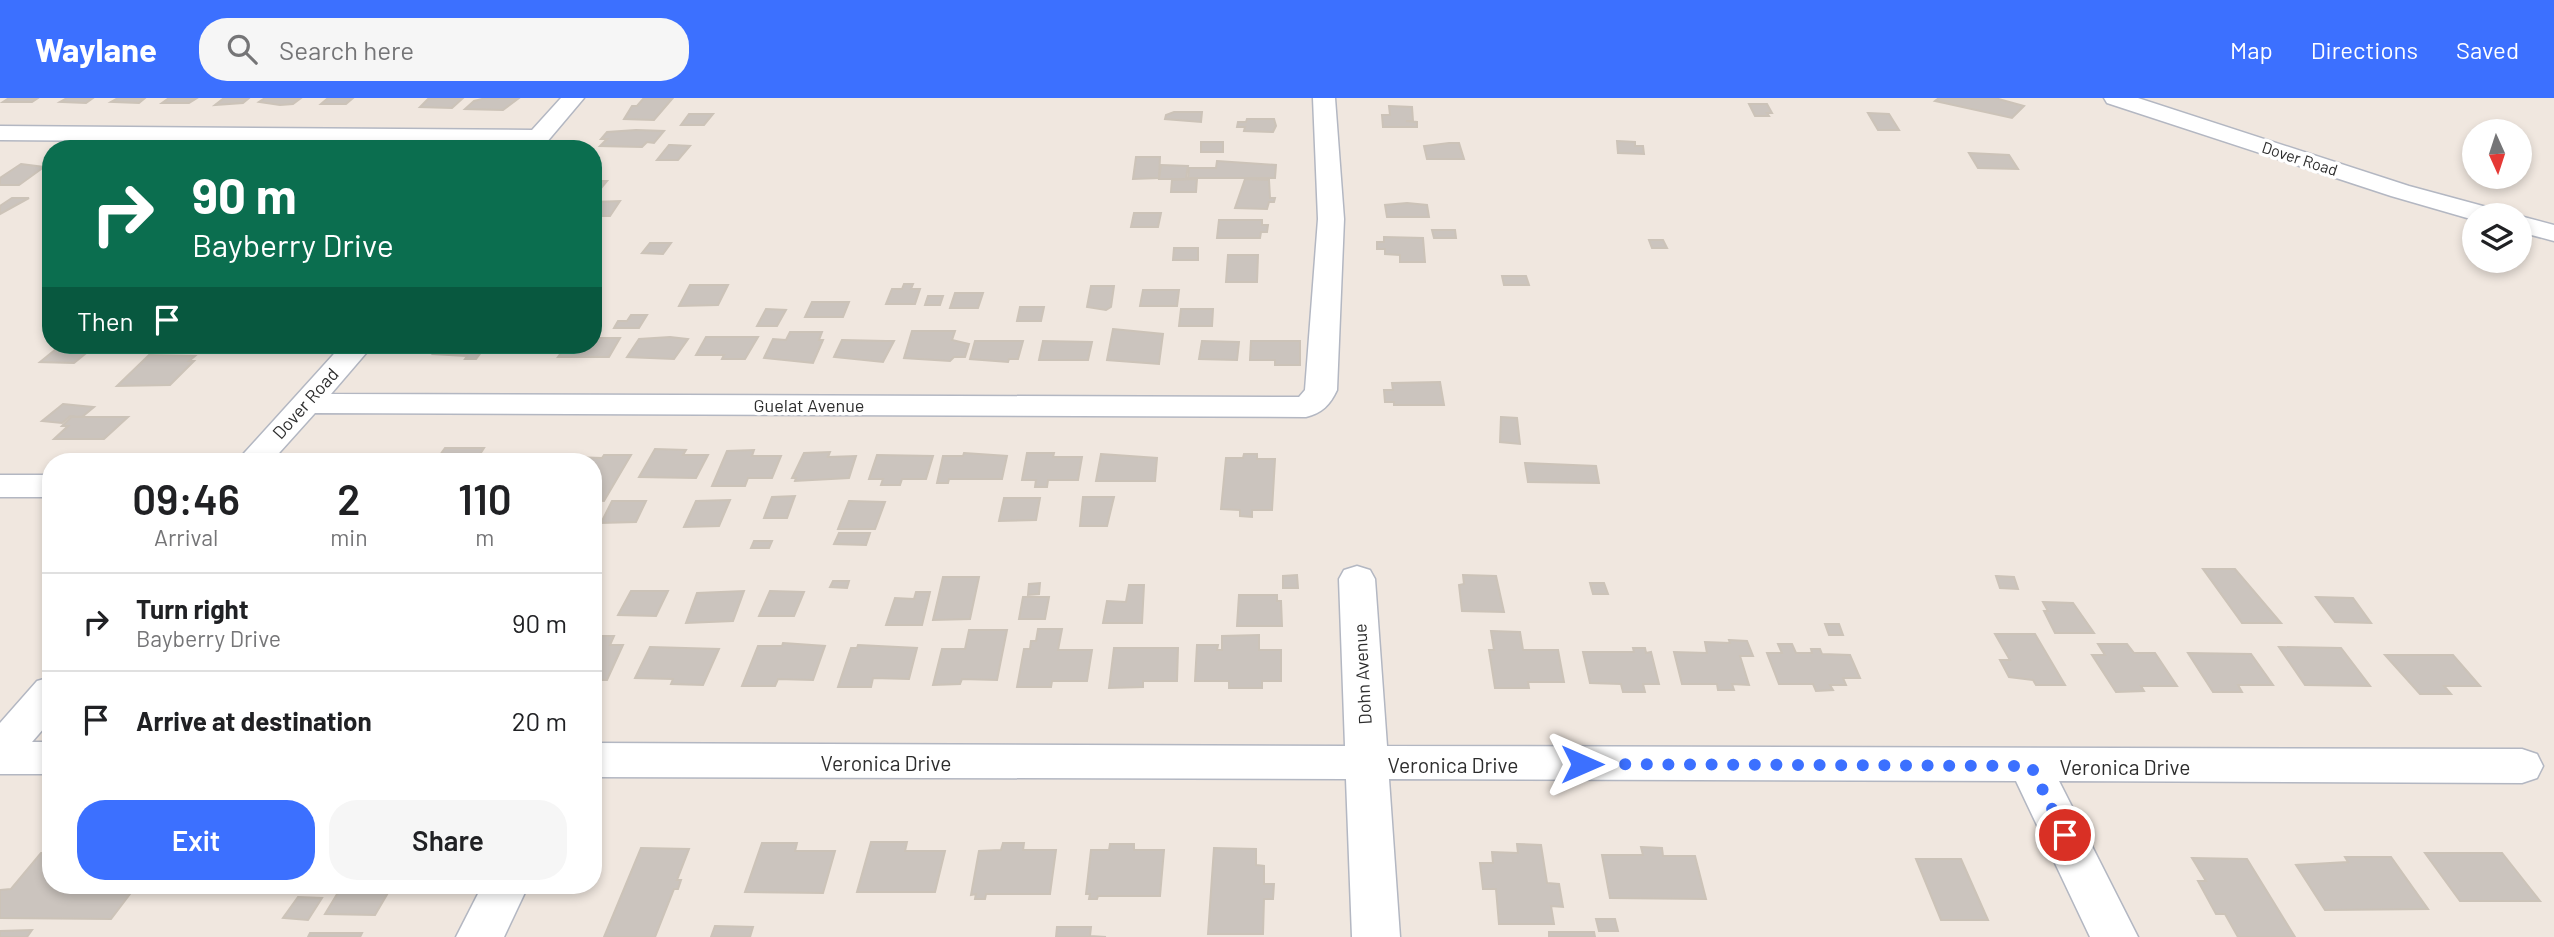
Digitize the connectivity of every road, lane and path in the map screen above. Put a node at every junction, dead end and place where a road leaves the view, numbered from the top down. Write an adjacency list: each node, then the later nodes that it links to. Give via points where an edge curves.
1 (573, 98): 6 (street)
2 (1324, 98): 11 (street, Guelat Avenue, via 1331,219 1321,390 1312,403 1291,408)
3 (2115, 98): 7 (street, Dover Road)
4 (0, 133): 5 (street)
5 (373, 140)
6 (536, 140)
7 (2462, 209)
8 (2532, 227): 9 (street)
9 (2554, 233)
10 (350, 354): 11 (street, Dover Road)
11 (305, 403): 12 (street, Dover Road)
12 (261, 453)
13 (0, 486): 14 (street)
14 (42, 486)
15 (1357, 579): 21 (street, Dohn Avenue)
16 (42, 702): 17 (street)
17 (0, 751)
18 (0, 758): 19 (street)
19 (42, 758)
20 (602, 761): 21 (street, Veronica Drive)
21 (1367, 764): 22 (street, Veronica Drive); 26 (street, Dohn Avenue)
22 (2031, 766): 23 (street, Veronica Drive); 27 (street)
23 (2522, 766)
24 (501, 894): 25 (street)
25 (480, 937)
26 (1376, 937)
27 (2114, 937)

